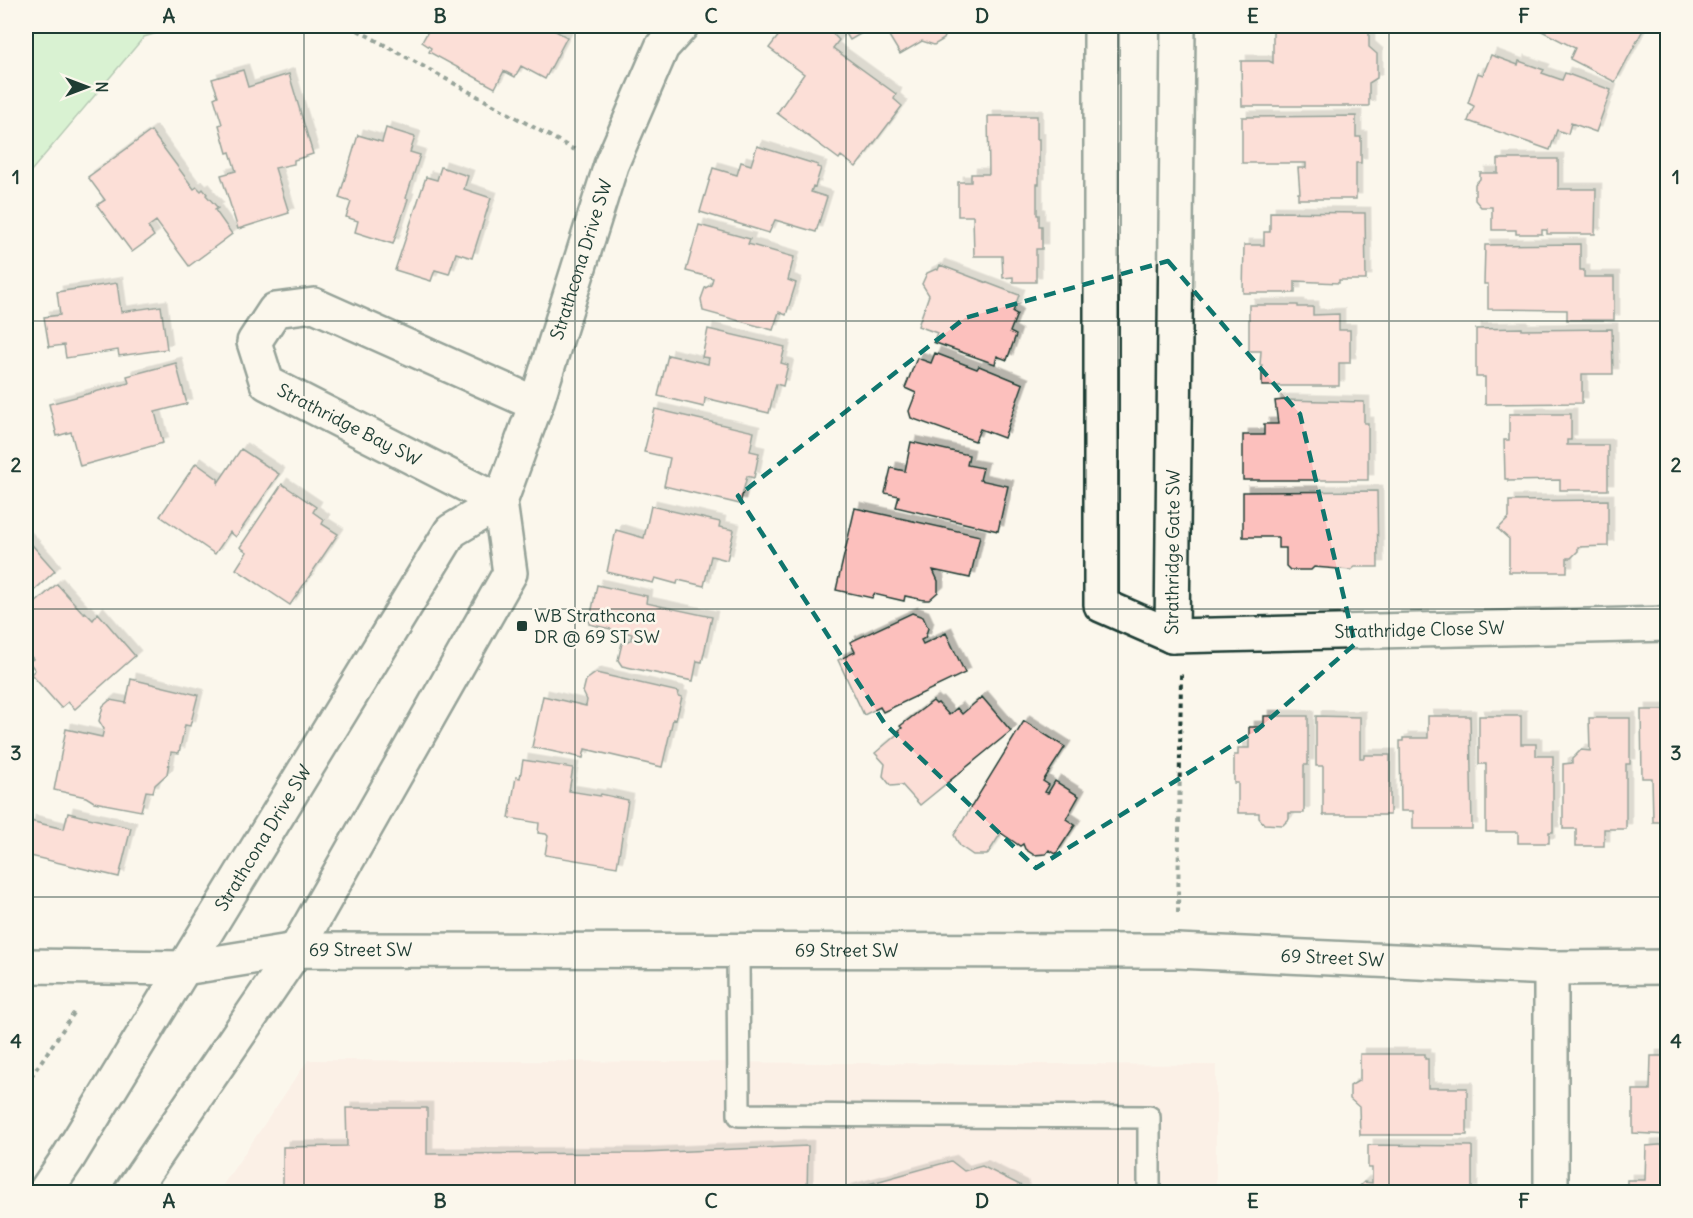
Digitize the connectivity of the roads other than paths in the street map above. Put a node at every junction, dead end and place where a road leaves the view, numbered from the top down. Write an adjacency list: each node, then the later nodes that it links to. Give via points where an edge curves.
1 (681, 26): 4 (street, Strathcona Drive SW, via 662,47 611,165)
2 (1101, 26): 7 (street, Strathridge Gate SW, via 1101,605)
3 (1178, 26): 7 (street, Strathridge Gate SW)
4 (536, 404): 5 (street, Strathcona Drive SW); 5 (street, Strathridge Bay SW, via 314,305 275,310 254,342 267,383)
5 (500, 502): 8 (street, Strathcona Drive SW, via 510,573); 12 (street, Strathcona Drive SW, via 451,531)
6 (1668, 624): 7 (street, Strathridge Close SW)
7 (1172, 636)
8 (296, 951): 9 (street, 69 Street SW); 12 (street, 69 Street SW); 15 (street, Strathcona Drive SW)
9 (738, 951): 13 (street, 69 Street SW, via 1177,951); 16 (lane, via 739,1115 1149,1117)
10 (26, 966): 12 (street, 69 Street SW)
11 (1668, 967): 13 (street, 69 Street SW)
12 (184, 968): 14 (street, Strathcona Drive SW)
13 (1551, 968): 17 (street)
14 (45, 1192)
15 (131, 1192)
16 (1149, 1192)
17 (1551, 1192)

